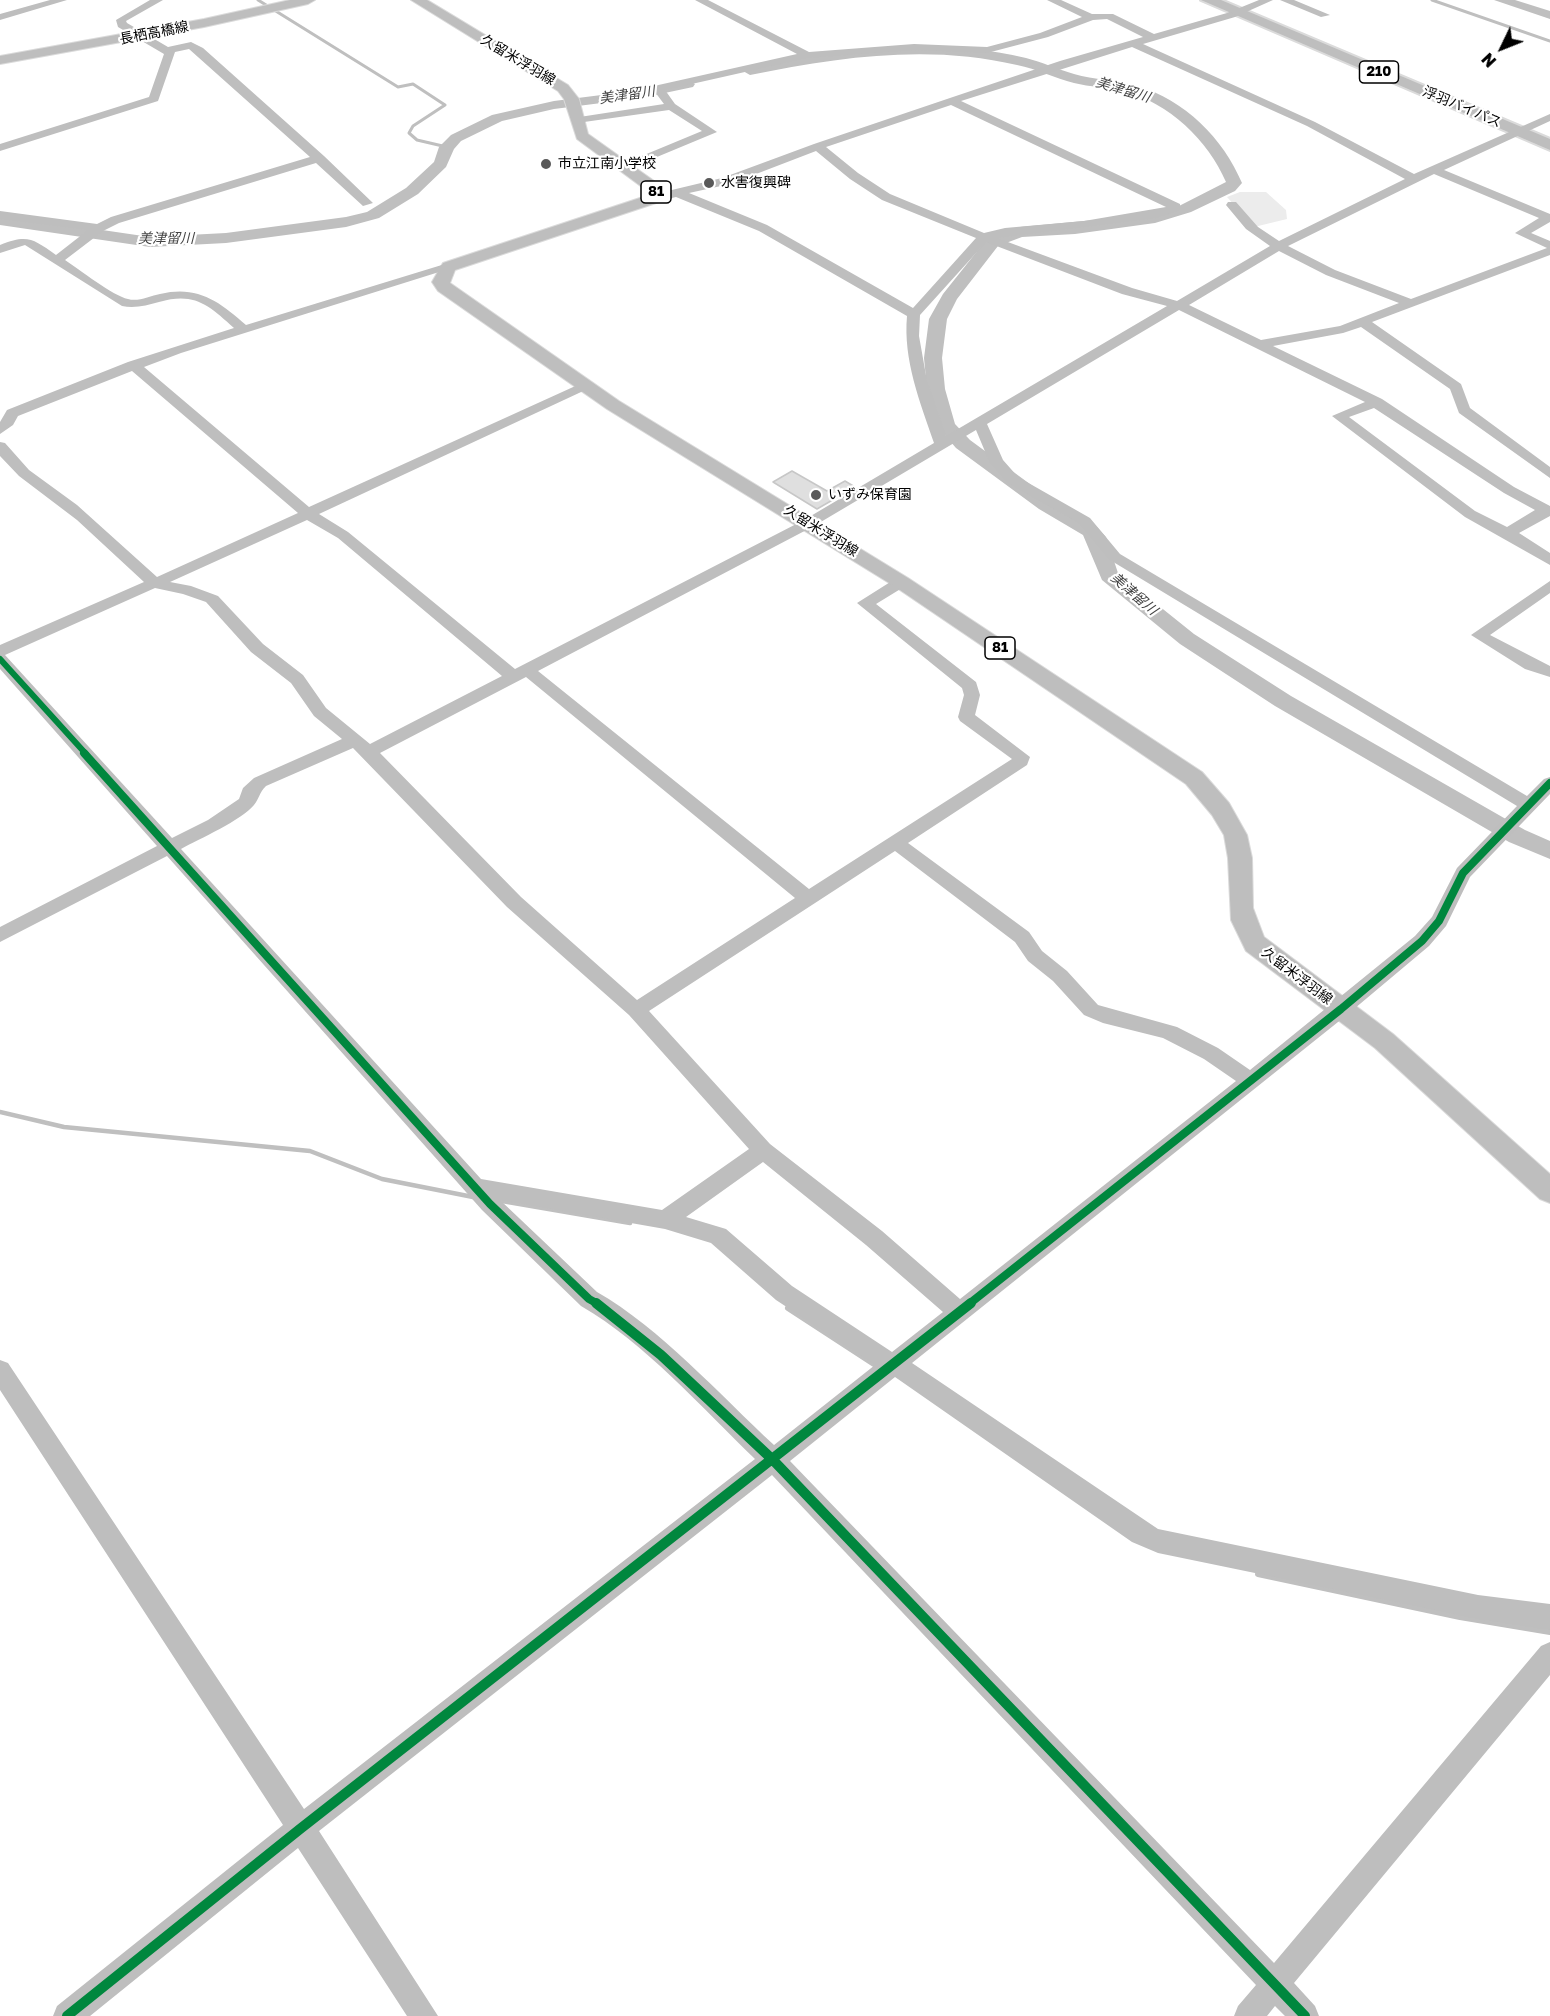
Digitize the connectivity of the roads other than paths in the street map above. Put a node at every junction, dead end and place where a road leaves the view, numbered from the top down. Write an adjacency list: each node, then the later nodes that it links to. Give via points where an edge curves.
1 (62, 0): 12 (street)
2 (158, 0): 14 (street, via 121,20)
3 (308, 0): 14 (main road, 長栖高橋線)
4 (418, 0): 22 (main road, 久留米浮羽線 / 81, via 549,78 572,96)
5 (700, 0): 18 (street)
6 (1052, 0): 13 (street)
7 (1208, 0): 10 (highway, 浮羽バイパス / 210)
8 (1268, 0): 10 (street)
9 (1285, 0): 11 (street)
10 (1238, 13): 15 (street); 24 (highway, 浮羽バイパス / 210)
11 (1324, 15)
12 (0, 17)
13 (1091, 17): 15 (street, via 1109,16); 18 (street, via 987,50 914,47)
14 (141, 35): 17 (street); 19 (main road, 長栖高橋線)
15 (1152, 37): 16 (street)
16 (1133, 43): 21 (street); 31 (street, via 1313,126)
17 (166, 51): 27 (street, via 170,53 150,102); 28 (street, via 190,45 199,50)
18 (807, 55): 20 (street, via 658,88)
19 (0, 60)
20 (667, 99): 22 (street); 29 (street, via 711,132)
21 (951, 101): 26 (street); 37 (street, via 1176,207 1157,214)
22 (576, 117): 29 (main road, 久留米浮羽線 / 81, via 582,136)
23 (1550, 117): 24 (street)
24 (1519, 132): 25 (highway, 浮羽バイパス / 210); 30 (street)
25 (1550, 144)
26 (818, 146): 32 (street, via 726,181); 37 (street, via 876,192)
27 (0, 148)
28 (320, 158): 33 (street); 36 (street, via 127,217)
29 (624, 167): 32 (main road, 久留米浮羽線 / 81)
30 (1436, 171): 31 (street); 38 (street, via 1549,218 1521,233)
31 (1414, 179): 39 (street)
32 (669, 195): 43 (main road, 81); 46 (street, via 763,228)
33 (367, 203)
34 (1232, 205): 39 (street, via 1257,232)
35 (0, 215): 36 (street)
36 (96, 232): 42 (street)
37 (986, 238): 45 (street, via 1127,291); 46 (street)
38 (1550, 245)
39 (1279, 246): 44 (street); 45 (street)
40 (0, 249): 42 (street, via 28,242)
41 (1550, 251): 44 (street)
42 (57, 260): 48 (street, via 122,302 130,304 178,292 198,295)
43 (449, 267): 48 (street); 51 (main road, 久留米浮羽線 / 81, via 441,277 444,287)
44 (1410, 303): 47 (street)
45 (1181, 306): 49 (street); 55 (street)
46 (914, 314): 57 (street, via 912,336 920,381)
47 (1363, 322): 49 (street); 59 (street, via 1456,387 1464,410)
48 (243, 329): 50 (street)
49 (1260, 344): 52 (street)
50 (133, 365): 54 (street); 61 (street)
51 (587, 386): 61 (street); 62 (main road, 久留米浮羽線 / 81)
52 (1377, 402): 60 (street, via 1509,490); 63 (street, via 1339,416 1470,514)
53 (0, 403): 54 (street)
54 (12, 413): 56 (street)
55 (975, 426): 57 (street); 74 (street, via 1013,480 1084,521 1115,557)
56 (0, 430)
57 (942, 445): 62 (street)
58 (0, 446): 66 (street, via 24,475 71,507)
59 (1550, 474)
60 (1548, 511): 63 (street)
61 (307, 513): 66 (street); 71 (street, via 343,535)
62 (809, 523): 65 (main road, 久留米浮羽線 / 81); 71 (street)
63 (1508, 533): 64 (street)
64 (1550, 560)
65 (902, 582): 75 (street, via 865,603 970,686 972,695 966,717 1021,757 1021,761); 80 (main road, 久留米浮羽線 / 81, via 1194,778 1226,818 1238,843 1240,914 1247,933 1255,944)
66 (155, 583): 68 (street); 72 (street, via 212,599 257,648 297,679 320,712)
67 (1550, 586): 70 (street, via 1479,635)
68 (0, 651)
69 (0, 659): 76 (street)
70 (1550, 672)
71 (520, 673): 72 (street); 77 (street)
72 (362, 746): 76 (street, via 260,782 249,792 247,802); 79 (street, via 513,902)
73 (1550, 783): 74 (street)
74 (1529, 805): 80 (street, via 1463,873 1439,921 1422,941)
75 (896, 843): 77 (street); 81 (street, via 1022,937 1034,958 1060,977 1091,1010 1190,1039)
76 (171, 848): 78 (street); 84 (street)
77 (807, 898): 79 (street)
78 (0, 935)
79 (636, 1010): 82 (street)
80 (1341, 1010): 81 (street); 83 (main road, 久留米浮羽線 / 81, via 1384,1041)
81 (1249, 1080): 86 (street)
82 (763, 1150): 85 (street); 86 (street)
83 (1550, 1191)
84 (482, 1195): 85 (street); 89 (street, via 589,1299 661,1355)
85 (665, 1220): 87 (street, via 718,1236 730,1244 784,1293)
86 (959, 1312): 87 (street)
87 (887, 1368): 89 (street); 90 (street, via 1141,1534 1158,1541 1478,1607)
88 (0, 1371): 92 (street)
89 (773, 1460): 92 (street); 93 (street)
90 (1550, 1617)
91 (1550, 1655): 93 (street)
92 (300, 1829): 94 (street); 95 (street)
93 (1275, 1984): 96 (street); 97 (street)
94 (67, 2016)
95 (424, 2016)
96 (1248, 2016)
97 (1305, 2016)

